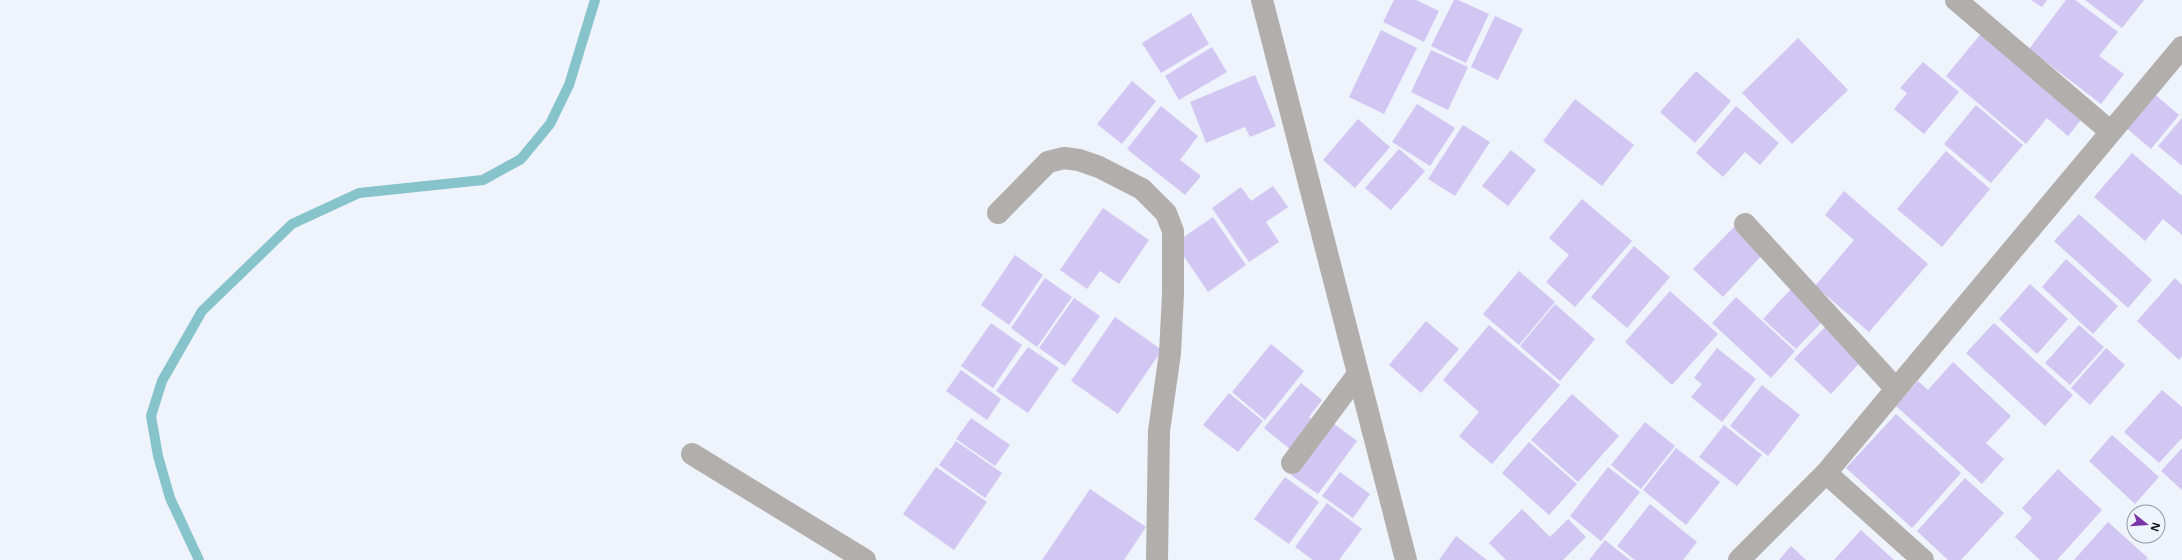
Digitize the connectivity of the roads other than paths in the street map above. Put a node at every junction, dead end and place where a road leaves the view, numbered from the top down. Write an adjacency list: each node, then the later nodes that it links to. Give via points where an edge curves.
1 (1262, 0): 7 (street)
2 (1956, 0): 4 (street)
3 (2182, 48): 4 (street)
4 (2111, 132): 8 (street)
5 (998, 213): 13 (street, via 1048,162 1064,158 1099,167 1142,188 1166,213 1173,231 1173,294 1170,353 1159,431)
6 (1744, 224): 8 (street)
7 (1358, 374): 10 (street); 14 (street)
8 (1896, 389): 11 (street)
9 (692, 454): 12 (street)
10 (1292, 463)
11 (1826, 473): 15 (street); 16 (street)
12 (865, 560)
13 (1156, 560)
14 (1406, 560)
15 (1739, 560)
16 (1923, 560)

